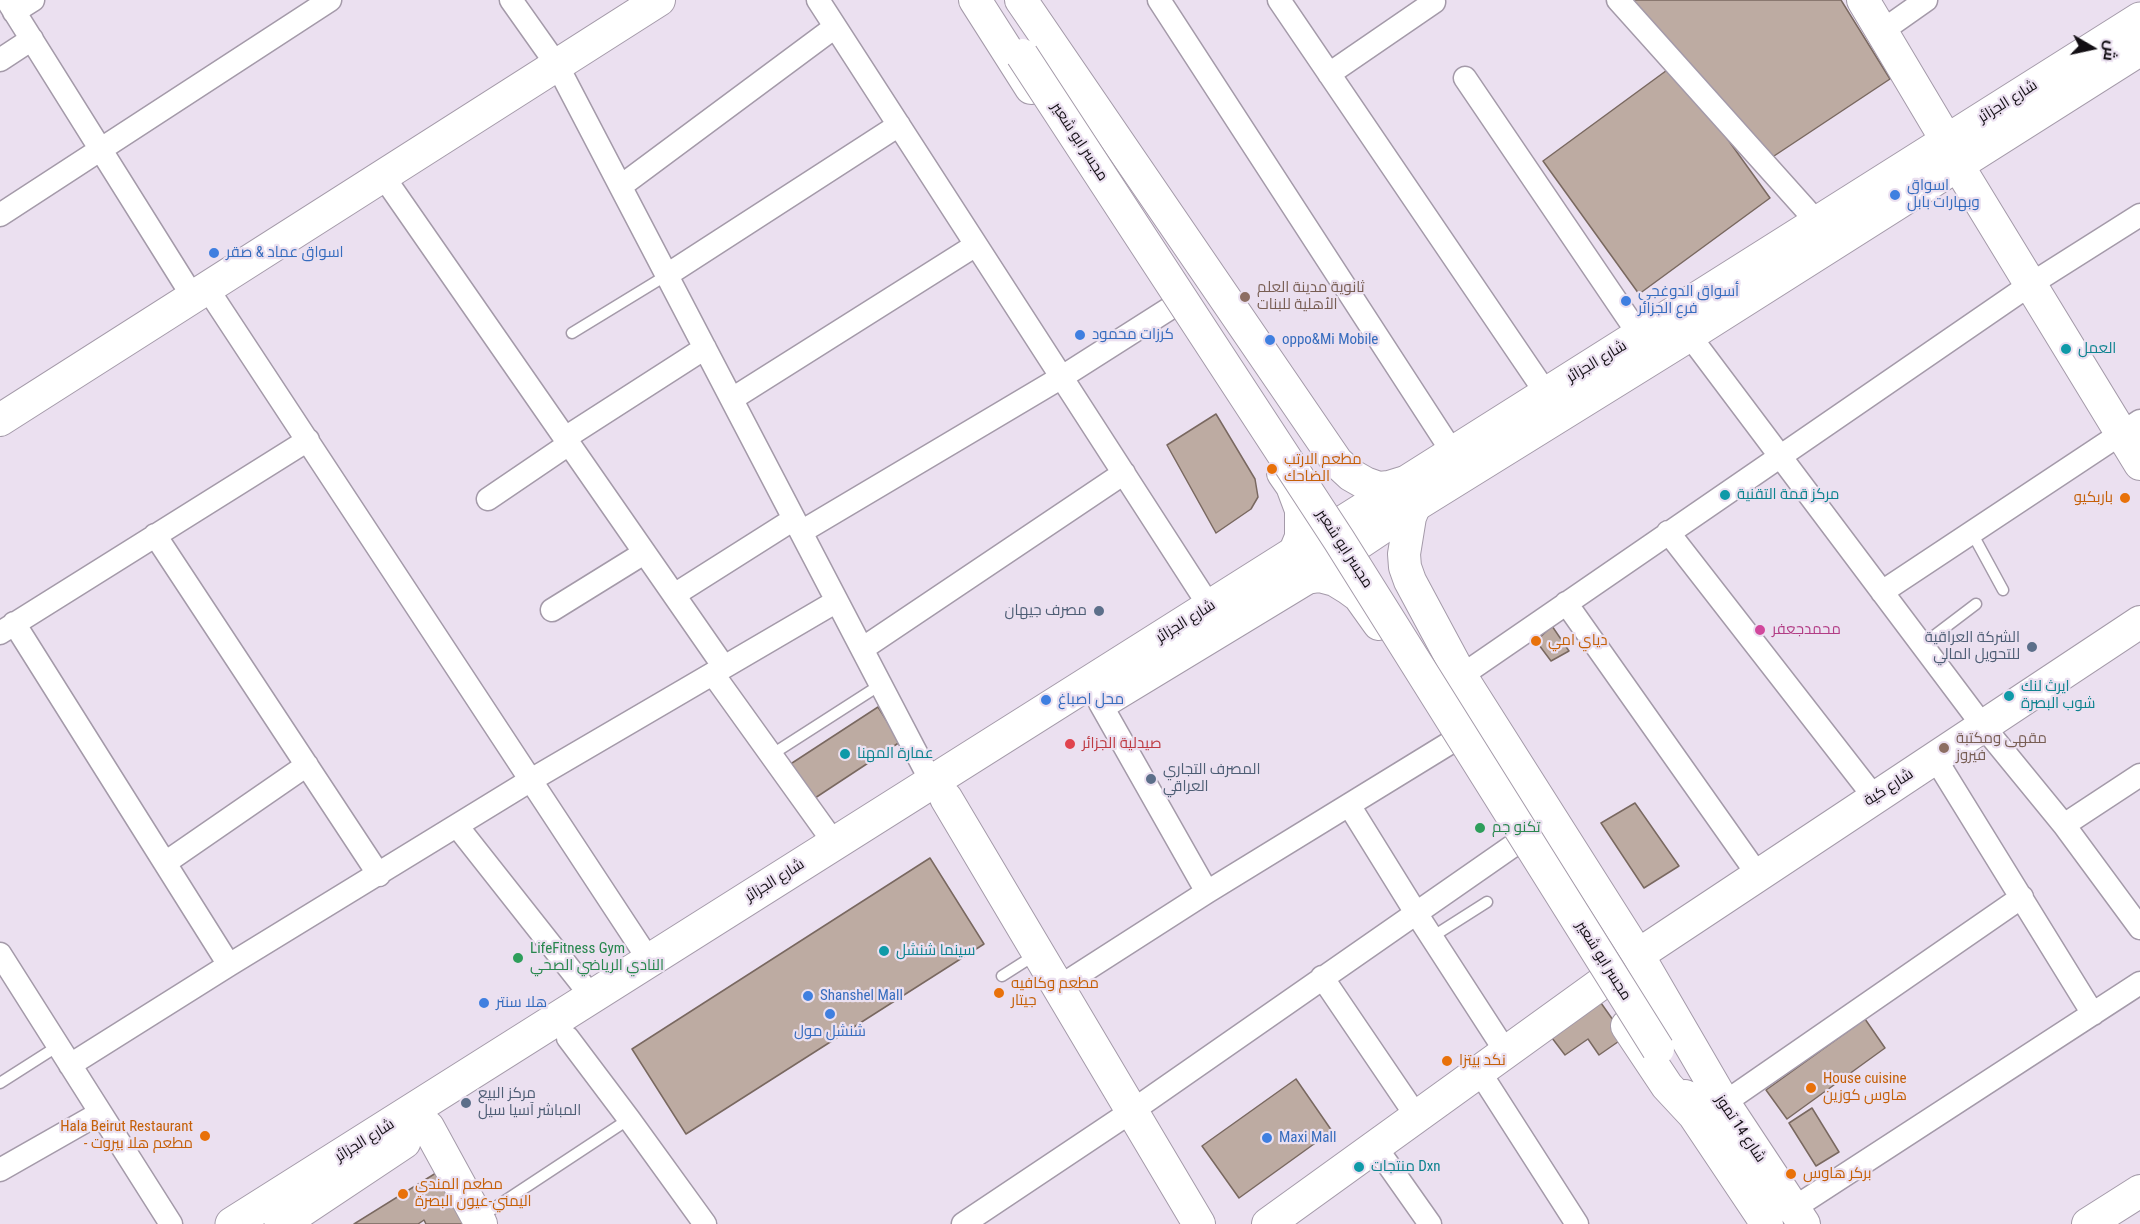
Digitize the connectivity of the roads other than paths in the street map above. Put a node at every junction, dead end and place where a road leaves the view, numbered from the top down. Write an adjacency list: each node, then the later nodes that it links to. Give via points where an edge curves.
1 (330, 0): 27 (street)
2 (511, 0): 23 (street)
3 (659, 0): 23 (main road)
4 (818, 0): 17 (street)
5 (975, 0): 38 (main road)
6 (980, 0): 21 (main road)
7 (1009, 0): 21 (main road)
8 (1021, 0): 50 (main road)
9 (1159, 0): 51 (street)
10 (1279, 0): 24 (street)
11 (1618, 0): 33 (street)
12 (1863, 0): 18 (main road)
13 (1926, 0): 18 (street)
14 (1434, 2): 24 (street)
15 (18, 4): 19 (street)
16 (2140, 19): 28 (main road, شارع الجزائر)
17 (836, 27): 26 (street); 30 (street)
18 (1882, 31): 28 (main road)
19 (32, 39): 22 (street); 27 (street)
20 (2140, 49): 28 (main road, شارع الجزائر)
21 (1028, 52): 119 (main road, مجسر ابو شعير, via 1353,531)
22 (0, 60)
23 (557, 65): 29 (main road); 30 (street)
24 (1329, 74): 44 (street)
25 (1465, 78): 41 (street)
26 (899, 125): 34 (street); 35 (street)
27 (101, 150): 31 (street); 37 (street)
28 (1952, 153): 33 (main road, شارع الجزائر); 36 (main road); 40 (main road, شارع الجزائر)
29 (383, 176): 37 (main road); 49 (street)
30 (621, 186): 35 (street)
31 (0, 215)
32 (2140, 215): 36 (street)
33 (1818, 223): 41 (main road, شارع الجزائر)
34 (976, 245): 43 (street); 45 (street)
35 (667, 275): 39 (lane); 42 (street)
36 (2031, 284): 47 (main road); 52 (street)
37 (200, 292): 46 (main road); 48 (street)
38 (1172, 307): 43 (street); 55 (main road, via 1240,415)
39 (572, 333)
40 (1689, 335): 52 (street); 56 (main road, شارع الجزائر)
41 (1640, 336): 44 (main road, شارع الجزائر)
42 (705, 348): 45 (street); 49 (street)
43 (1062, 377): 54 (street); 58 (street)
44 (1546, 393): 51 (main road, شارع الجزائر)
45 (732, 399): 58 (street)
46 (0, 420)
47 (2131, 428): 53 (main road); 60 (street)
48 (308, 440): 61 (street); 88 (street)
49 (567, 441): 57 (street); 62 (street)
50 (1329, 452): 55 (main road, via 1332,472 1327,488 1312,495); 56 (main road, via 1365,483)
51 (1453, 453): 56 (main road, شارع الجزائر)
52 (1780, 456): 59 (street); 66 (street)
53 (2140, 464)
54 (1124, 473): 71 (street); 77 (street)
55 (1292, 486): 63 (main road, via 1301,510)
56 (1408, 494): 63 (main road, شارع الجزائر); 64 (main road, via 1410,517 1404,554)
57 (488, 499)
58 (797, 526): 67 (street); 68 (street)
59 (1668, 532): 69 (street); 90 (street)
60 (1972, 533): 65 (lane); 66 (street)
61 (154, 535): 75 (street); 86 (street)
62 (644, 553): 67 (street); 73 (street)
63 (1300, 566): 71 (main road, شارع الجزائر); 72 (main road, via 1335,580 1359,596); 81 (main road, شارع الجزائر)
64 (1410, 581): 72 (main road, via 1398,570 1378,568 1365,583); 79 (main road)
65 (2003, 590)
66 (1882, 592): 76 (street)
67 (674, 596): 78 (street)
68 (837, 601): 77 (street); 78 (street)
69 (1566, 603): 79 (street); 98 (street)
70 (1976, 604): 76 (lane)
71 (1210, 607): 89 (main road, شارع الجزائر)
72 (1368, 608): 83 (main road)
73 (552, 610)
74 (2140, 622): 82 (main road, شارع كية)
75 (7, 628): 96 (street)
76 (1922, 645): 82 (street)
77 (862, 649): 80 (street)
78 (718, 670): 84 (street); 88 (street)
79 (1461, 676): 108 (main road)
80 (880, 685): 84 (lane); 89 (street)
81 (1100, 703): 89 (main road, شارع الجزائر); 99 (street)
82 (1983, 726): 85 (main road, شارع كية); 92 (street)
83 (1454, 741): 91 (street); 94 (main road)
84 (771, 755): 95 (street)
85 (1935, 758): 90 (main road, شارع كية); 100 (street)
86 (307, 765): 96 (street); 97 (street)
87 (2140, 775): 92 (street)
88 (531, 780): 93 (street); 109 (street)
89 (939, 791): 95 (main road, شارع الجزائر); 106 (main road); 118 (main road, شارع الجزائر)
90 (1875, 798): 98 (main road, شارع كية)
91 (1349, 805): 99 (street); 103 (street)
92 (2064, 825): 101 (street)
93 (457, 826): 97 (street); 116 (street)
94 (1517, 843): 103 (street); 114 (main road)
95 (835, 844): 109 (main road, شارع الجزائر)
96 (165, 863): 110 (street)
97 (379, 874): 110 (street)
98 (1758, 875): 108 (main road, شارع كية)
99 (1207, 892): 115 (street)
100 (2022, 897): 117 (street); 125 (street)
101 (2131, 899): 104 (street)
102 (1487, 902): 105 (lane)
103 (1416, 913): 105 (street); 112 (street)
104 (2140, 928)
105 (1432, 938): 121 (street)
106 (1038, 953): 111 (lane); 115 (main road)
107 (0, 954): 120 (street)
108 (1638, 954): 125 (main road)
109 (650, 960): 116 (main road, شارع الجزائر)
110 (229, 965): 122 (street)
111 (1002, 976)
112 (1322, 977): 126 (street); 129 (street)
113 (2140, 983): 117 (street)
114 (1599, 985): 121 (main road); 128 (main road, via 1656,1071)
115 (1059, 987): 126 (main road)
116 (592, 997): 136 (main road, شارع الجزائر)
117 (2093, 1014): 135 (street)
118 (568, 1038): 130 (street); 131 (main road, شارع الجزائر)
119 (1665, 1043): 125 (main road, شارع 14 تموز); 128 (main road, شارع 14 تموز)
120 (58, 1046): 122 (street); 124 (lane)
121 (1506, 1052): 123 (main road)
122 (70, 1065): 127 (street)
123 (1479, 1071): 129 (main road); 145 (street)
124 (0, 1083)
125 (1724, 1103): 135 (main road, شارع 14 تموز)
126 (1132, 1111): 141 (street); 142 (main road)
127 (100, 1113): 133 (street); 138 (street)
128 (1694, 1115): 146 (main road, شارع 14 تموز)
129 (1417, 1117): 132 (main road)
130 (629, 1119): 137 (lane); 140 (street)
131 (428, 1126): 136 (main road, شارع الجزائر); 137 (main road)
132 (1375, 1146): 143 (main road); 144 (street)
133 (0, 1170)
134 (2140, 1191): 147 (main road)
135 (1799, 1216)
136 (273, 1218): 139 (main road, شارع الجزائر)
137 (479, 1221)
138 (171, 1224)
139 (232, 1224)
140 (705, 1224)
141 (963, 1224)
142 (1199, 1224)
143 (1268, 1224)
144 (1430, 1224)
145 (1577, 1224)
146 (1767, 1224)
147 (2088, 1224)

